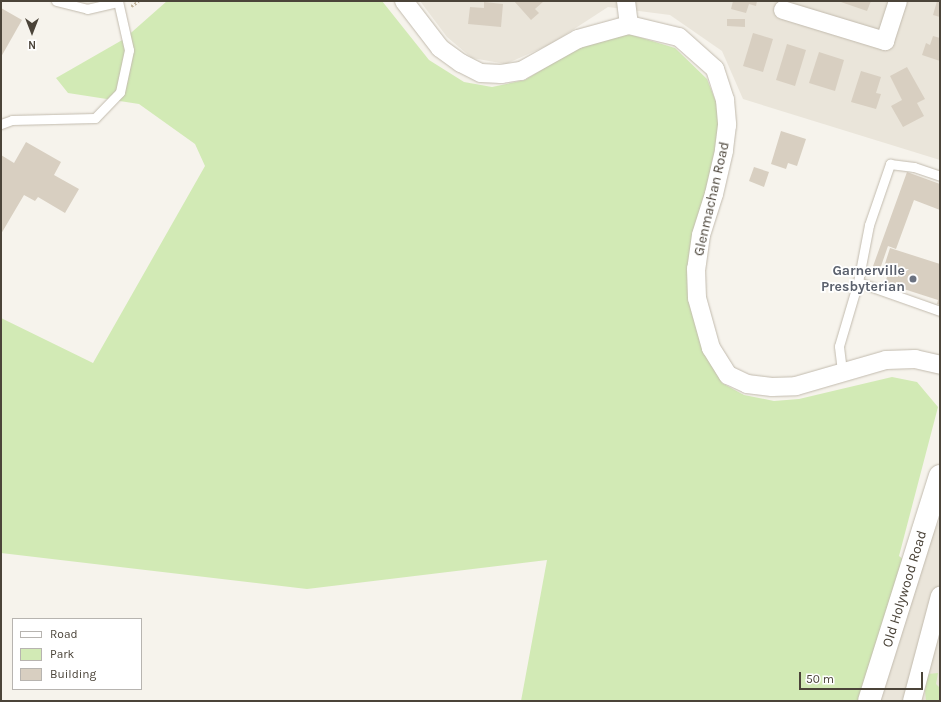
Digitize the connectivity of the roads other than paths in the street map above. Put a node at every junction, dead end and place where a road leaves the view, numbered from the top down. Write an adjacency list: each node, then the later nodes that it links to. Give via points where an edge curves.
1 (56, 1): 5 (lane, via 88,9)
2 (404, 1): 7 (street, Glenmachan Road, via 440,48 481,73 521,71 578,39)
3 (626, 1): 7 (street)
4 (898, 1): 6 (street, via 885,41)
5 (118, 2): 8 (lane, via 129,50 120,92 95,118 12,120)
6 (783, 10)
7 (629, 25): 13 (street, Glenmachan Road, via 678,37 715,69 725,100 727,125 724,151 701,235 696,269 697,298 711,348 728,375 747,384 772,388 796,386)
8 (1, 124)
9 (940, 176): 10 (lane, via 914,167 890,164 869,225)
10 (858, 282): 11 (lane); 13 (lane, via 840,346)
11 (940, 311)
12 (940, 365): 13 (street, Glenmachan Road, via 915,359 886,360)
13 (842, 371)
14 (940, 476): 16 (street, Old Holywood Road)
15 (940, 596): 17 (street)
16 (869, 701)
17 (912, 701)

